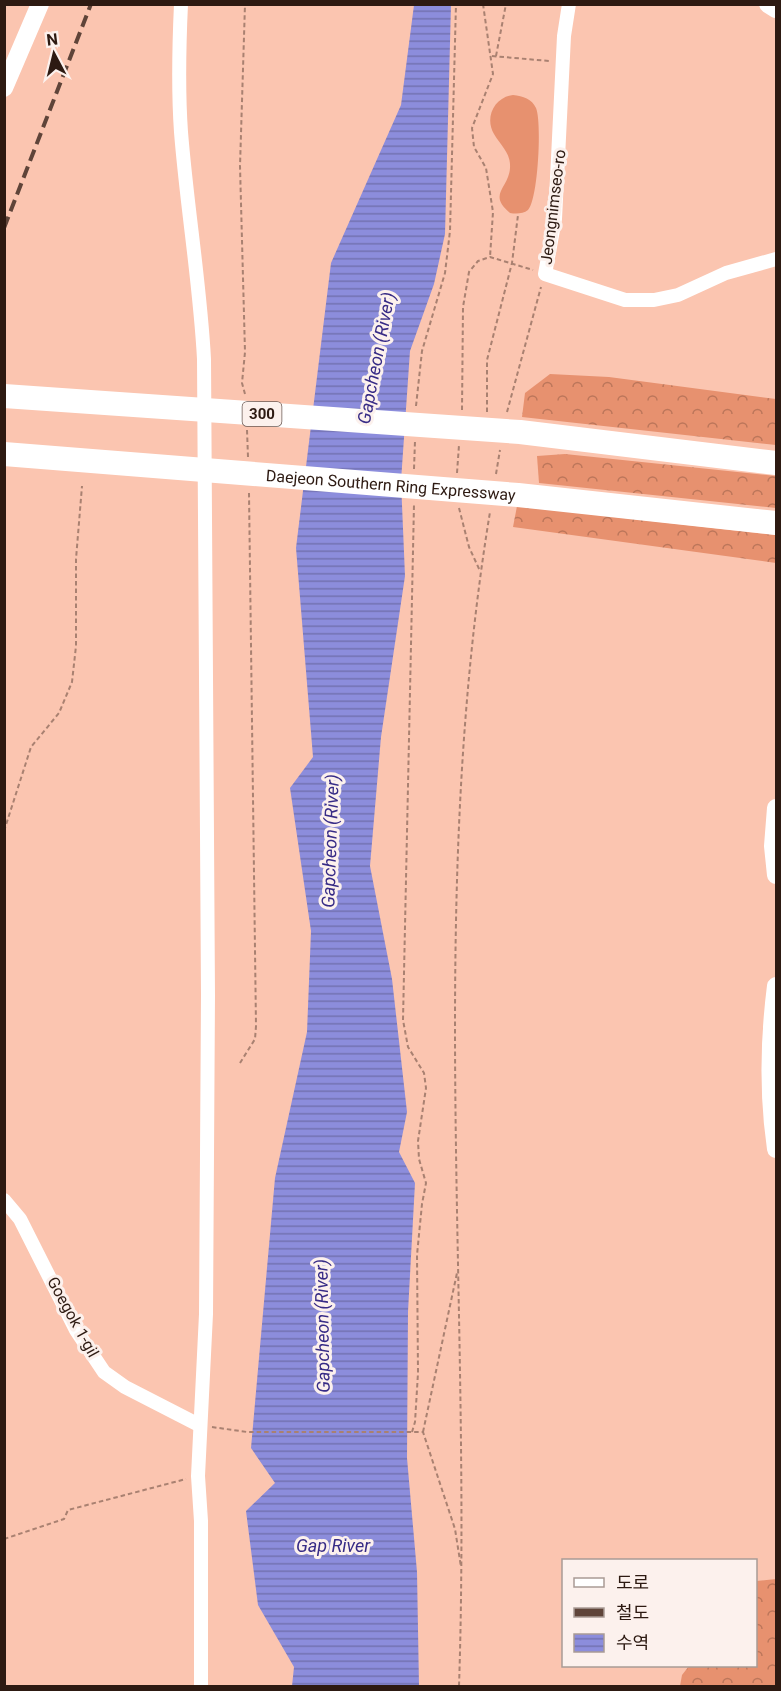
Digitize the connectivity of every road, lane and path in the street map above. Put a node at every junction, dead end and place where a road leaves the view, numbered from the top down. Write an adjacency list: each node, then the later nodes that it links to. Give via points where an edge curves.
1 (40, 4): 12 (street)
2 (181, 4): 49 (street, via 181,133 201,296 204,359 208,1007 206,1314)
3 (245, 4): 19 (path, via 240,166 242,383)
4 (456, 4): 20 (path, via 450,231 445,273 422,351)
5 (483, 4): 10 (path)
6 (506, 4): 10 (path)
7 (569, 4): 11 (street, Jeongnimseo-ro)
8 (768, 4): 9 (street)
9 (777, 9)
10 (494, 56): 11 (path); 14 (path, via 489,88 472,128 474,147 486,168 493,212)
11 (563, 62): 17 (street, Jeongnimseo-ro, via 555,219)
12 (4, 88)
13 (518, 214): 16 (path)
14 (490, 256): 16 (path); 21 (path, via 478,261 469,272 463,307)
15 (777, 259): 17 (street, Jeongnimseo-ro, via 654,300 625,300)
16 (512, 263): 17 (path); 22 (path, via 487,360)
17 (545, 274): 24 (path, via 510,393)
18 (4, 396): 24 (highway, 300)
19 (246, 402)
20 (416, 410)
21 (462, 415)
22 (487, 418)
23 (247, 424): 29 (path)
24 (513, 424): 30 (highway, 300)
25 (460, 437): 33 (path)
26 (415, 441): 31 (path)
27 (501, 448): 32 (path)
28 (4, 454): 39 (highway, Daejeon Southern Ring Expressway, via 518,495)
29 (248, 458)
30 (777, 463)
31 (414, 474)
32 (495, 481)
33 (456, 482)
34 (82, 486): 42 (path, via 72,682 59,713 31,747)
35 (249, 490): 45 (path, via 256,1026 255,1039)
36 (414, 498): 51 (path, via 403,1020 408,1047 424,1073 418,1141 426,1183 417,1255 418,1373)
37 (492, 502): 40 (path)
38 (458, 504): 40 (path)
39 (777, 523)
40 (480, 571): 48 (path, via 456,877)
41 (777, 808): 43 (street, via 773,846)
42 (4, 831)
43 (777, 875)
44 (777, 986): 46 (street, via 770,1044 771,1113)
45 (240, 1063)
46 (777, 1149)
47 (4, 1200): 49 (street, Goegok 1-gil, via 20,1219 76,1330 104,1372)
48 (458, 1269): 52 (path); 55 (path)
49 (199, 1425): 53 (street)
50 (225, 1430): 51 (path)
51 (412, 1432): 52 (path)
52 (423, 1432): 55 (path, via 456,1529)
53 (198, 1476): 54 (path, via 68,1510 64,1519); 56 (street)
54 (4, 1539)
55 (462, 1572): 57 (path)
56 (201, 1686)
57 (459, 1686)

